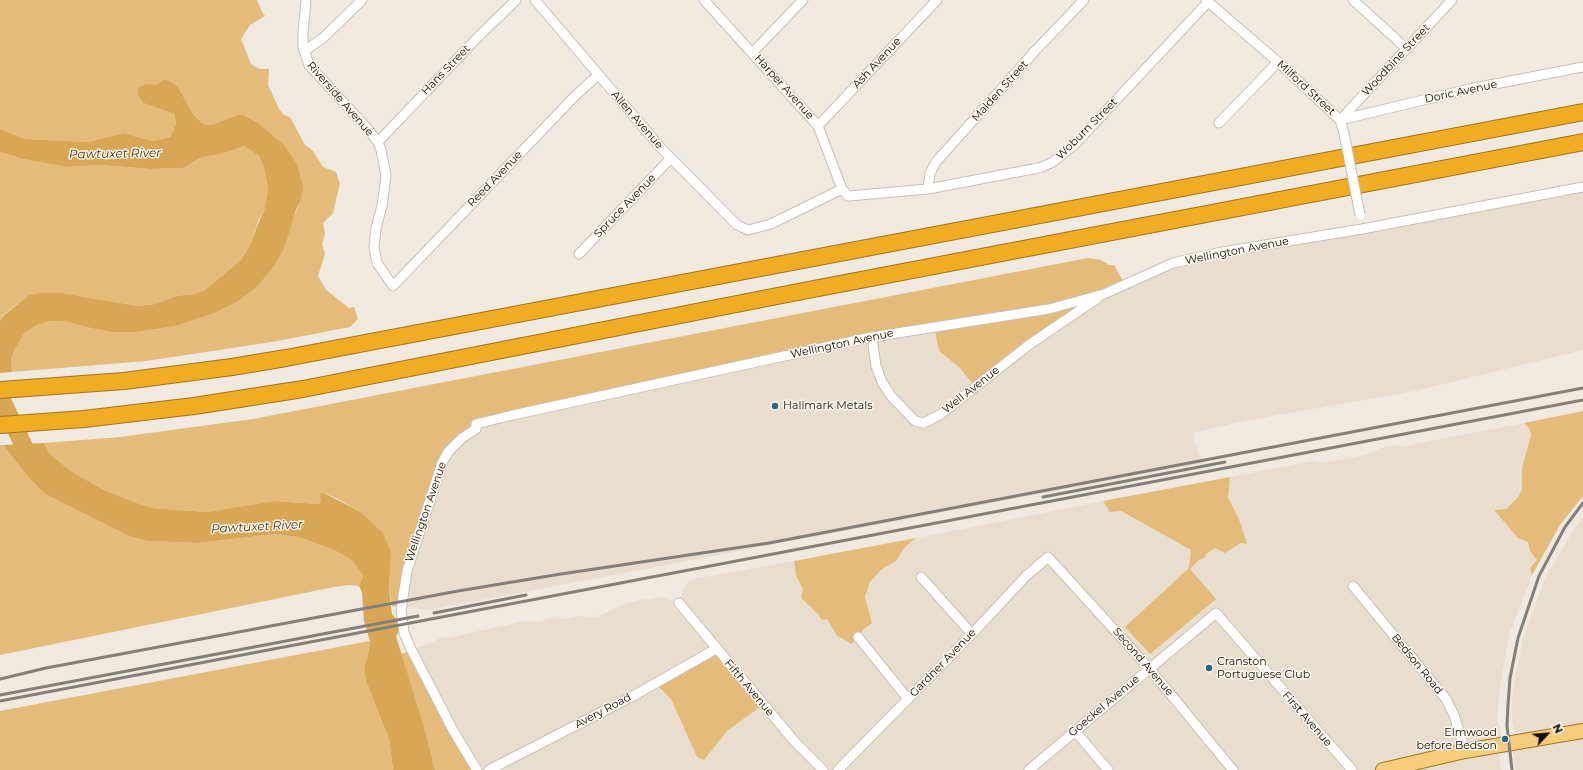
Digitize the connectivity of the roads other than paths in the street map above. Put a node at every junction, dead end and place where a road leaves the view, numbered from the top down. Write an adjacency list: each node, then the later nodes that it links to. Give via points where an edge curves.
1 (306, 0): 12 (street, Riverside Avenue)
2 (362, 0): 12 (street, via 323,38 307,49)
3 (516, 0): 22 (street, Hans Street)
4 (534, 0): 17 (street, Allen Avenue)
5 (704, 0): 14 (street, Harper Avenue)
6 (803, 0): 14 (street)
7 (937, 0): 21 (street, Ash Avenue)
8 (1084, 0): 27 (street, Malden Street, via 936,162 930,173)
9 (1353, 0): 13 (street)
10 (1452, 0): 13 (street, Woodbine Street)
11 (1207, 1): 15 (street, Milford Street); 27 (street, Woburn Street, via 1075,144 1053,162 1033,169)
12 (303, 48): 22 (street, Riverside Avenue, via 309,65)
13 (1407, 48): 19 (street, Woodbine Street)
14 (753, 52): 21 (street, Harper Avenue)
15 (1278, 62): 19 (street, Milford Street); 20 (street)
16 (1583, 67): 19 (street, Doric Avenue, via 1469,89)
17 (598, 74): 24 (street, Allen Avenue); 30 (street, Reed Avenue)
18 (1583, 112): 33 (highway, via 286,358 163,376)
19 (1340, 120): 28 (street, Milford Street, bridge)
20 (1219, 123)
21 (818, 126): 26 (street, Harper Avenue)
22 (378, 142): 30 (street, Riverside Avenue, via 386,175 374,248 377,263)
23 (1583, 142): 34 (highway, via 803,290 302,389 194,406 84,419)
24 (671, 158): 26 (street, Allen Avenue, via 737,225 748,230 771,224); 29 (street, Spruce Avenue)
25 (1583, 187): 28 (street, Wellington Avenue)
26 (842, 188): 27 (street, via 848,196)
27 (928, 189)
28 (1362, 229): 31 (street, Wellington Avenue, via 1222,252 1173,263)
29 (579, 254)
30 (393, 286)
31 (1104, 294): 32 (street, Wellington Avenue, via 1042,310); 32 (street, Well Avenue, via 1030,344 941,414 924,423 915,421 890,396 876,366)
32 (872, 337): 48 (street, Wellington Avenue, via 476,424 476,429 448,452 437,476 415,542 401,610 404,633 411,649)
33 (0, 390)
34 (0, 424)
35 (1048, 556): 40 (street, Gardner Avenue); 43 (street, Second Avenue)
36 (921, 577): 40 (street)
37 (1353, 586): 47 (street, Bedson Road, via 1446,699 1454,715)
38 (678, 604): 42 (street, Fifth Avenue)
39 (1216, 613): 43 (street, Goeckel Avenue); 55 (street, First Avenue)
40 (972, 634): 44 (street, Gardner Avenue)
41 (858, 637): 44 (street)
42 (716, 649): 49 (street, Avery Road, via 633,696); 50 (street, Fifth Avenue, via 795,742)
43 (1149, 668): 45 (street, Goeckel Avenue); 54 (street, Second Avenue)
44 (908, 699): 51 (street, Gardner Avenue)
45 (1075, 731): 52 (street, Goeckel Avenue); 53 (street)
46 (1583, 731): 47 (main road)
47 (1465, 751): 56 (main road)
48 (477, 770)
49 (489, 770)
50 (823, 770)
51 (838, 770)
52 (1029, 770)
53 (1108, 770)
54 (1234, 770)
55 (1352, 770)
56 (1383, 770)

